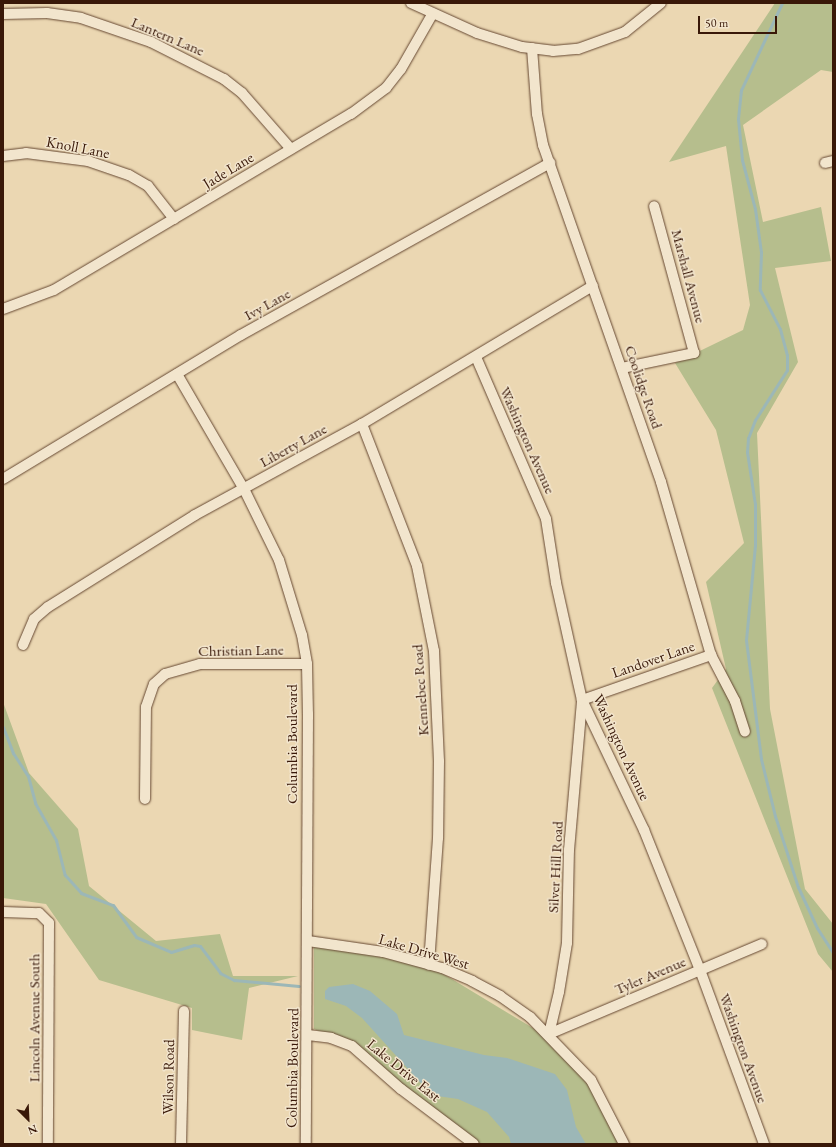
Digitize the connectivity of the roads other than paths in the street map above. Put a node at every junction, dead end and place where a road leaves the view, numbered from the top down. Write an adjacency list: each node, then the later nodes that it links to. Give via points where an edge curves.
1 (411, 3): 3 (street)
2 (661, 3): 5 (street, via 625,32 605,41 578,49 553,51)
3 (433, 13): 5 (street, via 476,33); 6 (street, Jade Lane, via 401,68 386,88 351,114)
4 (3, 14): 6 (street, Lantern Lane, via 48,13 80,18 151,42 224,79 242,93)
5 (532, 48): 8 (street, Coolidge Road, via 537,114 543,145)
6 (291, 150): 10 (street, Jade Lane)
7 (3, 156): 10 (street, Knoll Lane, via 26,153 88,161 129,175 148,186)
8 (550, 163): 11 (street, Coolidge Road); 15 (street, Ivy Lane)
9 (654, 206): 14 (street, Marshall Avenue, via 694,353)
10 (174, 219): 12 (street, Jade Lane, via 54,290)
11 (593, 286): 13 (street, Liberty Lane); 14 (street, Coolidge Road)
12 (3, 309)
13 (476, 357): 16 (street, Liberty Lane); 22 (street, Washington Avenue, via 546,518 556,583)
14 (622, 368): 20 (street, Coolidge Road, via 661,482)
15 (177, 374): 17 (street, Ivy Lane); 18 (street, Columbia Boulevard)
16 (362, 424): 18 (street, Liberty Lane); 28 (street, Kennebec Road, via 417,566 434,650 439,761 438,838)
17 (3, 479)
18 (244, 489): 19 (street, Liberty Lane, via 195,515 48,607 34,620); 21 (street, Columbia Boulevard, via 279,560 292,596)
19 (23, 645)
20 (711, 655): 22 (street, Landover Lane); 23 (street, Coolidge Road, via 735,701)
21 (307, 664): 24 (street, Christian Lane, via 200,664 165,674 154,684 146,707); 26 (street, Columbia Boulevard)
22 (582, 700): 29 (street, Washington Avenue, via 644,830); 32 (street, Silver Hill Road, via 569,850 567,943)
23 (745, 731)
24 (145, 798)
25 (3, 912): 33 (street, Lincoln Avenue South, via 39,913 49,923)
26 (308, 941): 28 (street, Lake Drive West, via 383,952); 31 (street, Columbia Boulevard)
27 (762, 944): 29 (street, Tyler Avenue)
28 (429, 965): 32 (street, Lake Drive West, via 472,981 500,996)
29 (700, 970): 32 (street, Tyler Avenue); 38 (street, Washington Avenue)
30 (184, 1011): 34 (street, Wilson Road)
31 (308, 1034): 35 (street, Columbia Boulevard); 36 (street, Lake Drive East, via 331,1038 352,1046 401,1089)
32 (549, 1034): 37 (street, Lake Drive West, via 591,1080)
33 (48, 1144)
34 (181, 1144)
35 (306, 1144)
36 (474, 1144)
37 (624, 1144)
38 (764, 1144)

